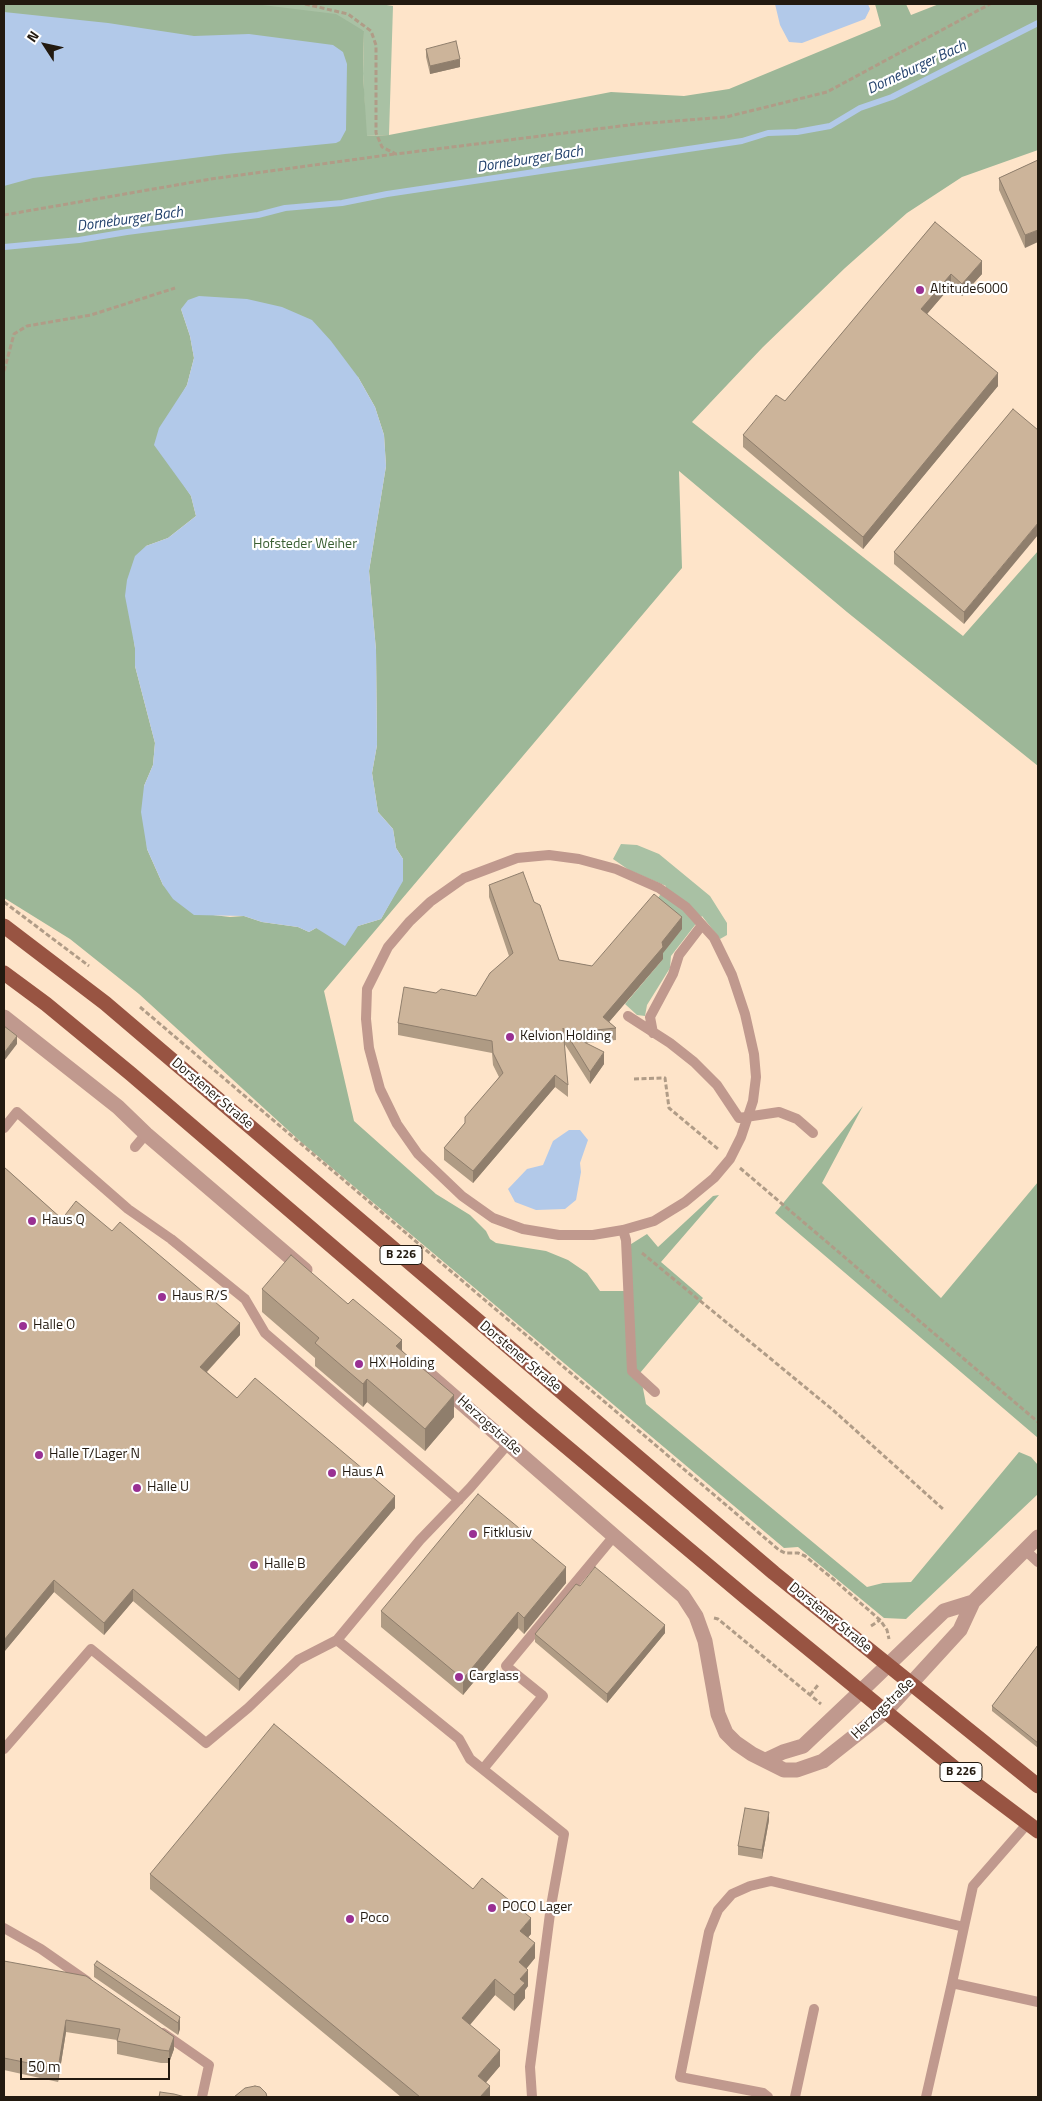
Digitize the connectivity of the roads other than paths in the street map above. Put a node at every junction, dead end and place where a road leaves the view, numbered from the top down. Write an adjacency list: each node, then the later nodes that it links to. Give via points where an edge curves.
1 (702, 925): 6 (lane, via 679,955 673,974 650,1017); 7 (lane, via 714,938 732,975 745,1014 756,1077); 12 (lane, via 686,907 659,888 616,869 549,855 518,858 464,878 430,902 388,947 367,988 369,1048 380,1090 397,1124 418,1154 456,1190 493,1218 523,1229 559,1235)
2 (4, 926): 24 (main road, Dorstener Straße / B 226, via 105,1003 767,1567)
3 (4, 973): 26 (main road, B 226, via 131,1074 636,1506)
4 (628, 1016): 6 (lane)
5 (4, 1017): 10 (street, via 118,1107)
6 (652, 1033): 7 (lane, via 694,1062 717,1085 739,1118)
7 (748, 1117): 9 (lane, via 779,1112 797,1119); 12 (lane, via 730,1159 714,1178 685,1202)
8 (4, 1128): 17 (lane, via 18,1112 128,1209 245,1299 265,1333)
9 (812, 1133)
10 (146, 1134): 11 (lane); 13 (street)
11 (134, 1147)
12 (624, 1235): 15 (lane, via 632,1371)
13 (315, 1278)
14 (412, 1360): 16 (street, Herzogstraße)
15 (655, 1392)
16 (508, 1444): 17 (lane); 18 (street, Herzogstraße)
17 (459, 1500): 23 (lane, via 420,1540)
18 (614, 1536): 29 (street, Herzogstraße, via 683,1596 696,1616 705,1640 718,1714 726,1733 736,1743); 30 (lane, via 506,1666 542,1696)
19 (1038, 1537): 20 (street, Herzogstraße)
20 (1025, 1550): 21 (lane); 22 (street, Herzogstraße)
21 (1038, 1562)
22 (973, 1602): 24 (street, Herzogstraße, via 944,1611); 25 (street, Herzogstraße, via 960,1630)
23 (337, 1640): 28 (lane, via 298,1660 206,1743 90,1649); 30 (lane, via 459,1739 470,1759)
24 (888, 1665): 25 (main road, Dorstener Straße / B 226); 26 (street, Herzogstraße)
25 (911, 1683): 27 (street, Herzogstraße); 31 (main road, Dorstener Straße / B 226)
26 (860, 1692): 27 (main road, B 226); 29 (street, Herzogstraße, via 803,1746)
27 (885, 1712): 29 (street, Herzogstraße, via 847,1744 816,1764 784,1770); 32 (main road, B 226)
28 (4, 1749)
29 (766, 1760)
30 (483, 1769): 41 (lane, via 564,1834 530,2067)
31 (1038, 1786)
32 (1033, 1827): 33 (lane, via 973,1886)
33 (964, 1926): 35 (lane); 42 (lane, via 771,1881 732,1894 718,1910 709,1932 680,2076 763,2093)
34 (4, 1928): 36 (lane)
35 (952, 1983): 37 (lane); 44 (lane)
36 (97, 1988)
37 (1038, 2002)
38 (814, 2009): 43 (lane)
39 (153, 2027): 40 (lane, via 209,2065)
40 (202, 2097)
41 (532, 2097)
42 (768, 2097)
43 (794, 2097)
44 (926, 2097)

